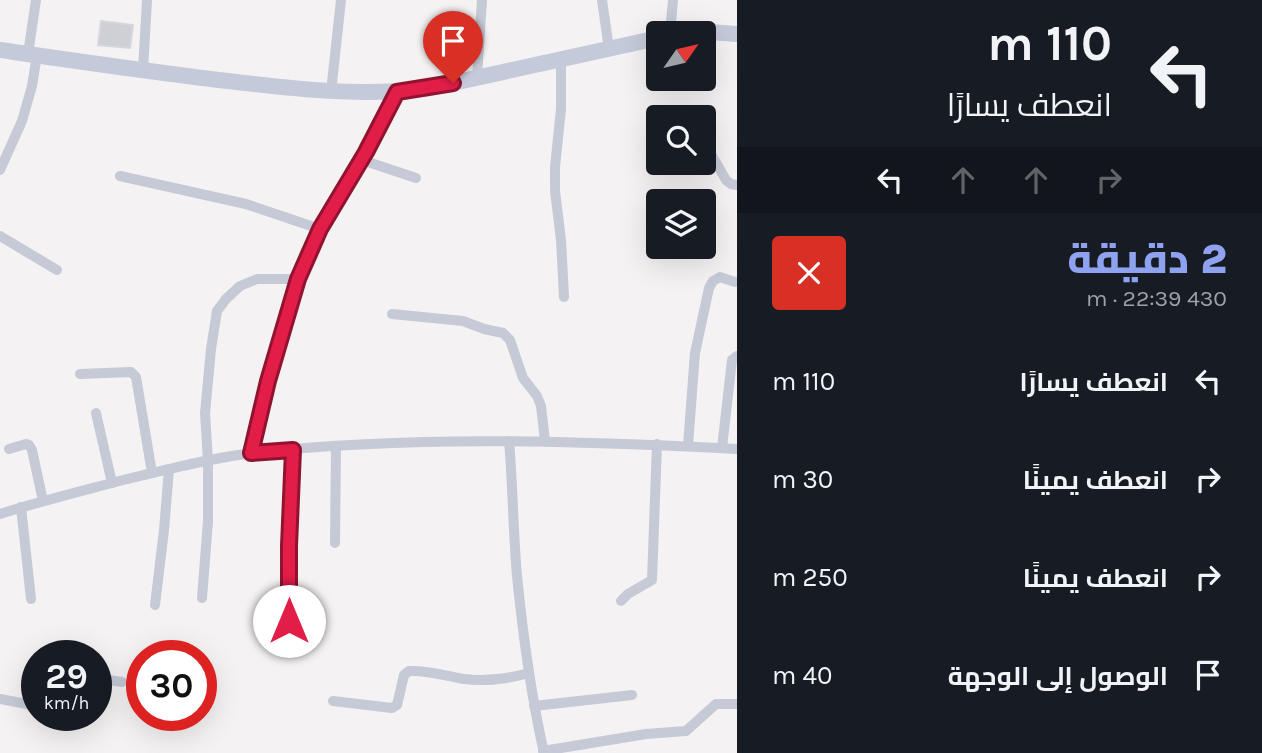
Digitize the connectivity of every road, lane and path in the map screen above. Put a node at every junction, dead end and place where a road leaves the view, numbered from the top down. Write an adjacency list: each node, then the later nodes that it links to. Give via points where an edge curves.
1 (36, 0): 13 (street)
2 (147, 0): 15 (street)
3 (341, 0): 17 (street)
4 (482, 0): 16 (street)
5 (602, 0): 11 (street)
6 (673, 0): 7 (street)
7 (671, 21)
8 (716, 32): 9 (main road)
9 (737, 34)
10 (646, 41): 11 (main road)
11 (608, 49): 14 (main road)
12 (0, 50): 13 (main road)
13 (33, 55): 15 (main road); 21 (street, via 32,86 22,121)
14 (561, 60): 16 (main road); 30 (street, via 555,191)
15 (143, 70): 17 (main road)
16 (477, 78): 18 (main road)
17 (331, 92): 18 (main road)
18 (397, 92): 19 (street)
19 (362, 160): 23 (street); 25 (street)
20 (716, 163): 24 (street, via 726,180)
21 (0, 170)
22 (120, 176): 25 (street, via 246,204)
23 (416, 178)
24 (737, 185)
25 (320, 229): 28 (street)
26 (0, 236): 27 (street)
27 (57, 270)
28 (298, 279): 44 (street); 45 (street, via 257,279 240,286 217,311 205,413)
29 (735, 282): 38 (street, via 720,277 709,288 695,353)
30 (564, 297)
31 (392, 314): 36 (street, via 463,321 503,333 541,406)
32 (737, 356): 40 (street, via 732,360)
33 (80, 374): 47 (street, via 131,372 136,377)
34 (96, 413): 48 (street)
35 (509, 441): 36 (street); 39 (street); 58 (street)
36 (545, 441): 37 (street)
37 (657, 444): 38 (street); 55 (street, via 652,580)
38 (688, 445): 40 (street)
39 (336, 446): 43 (street); 52 (street)
40 (722, 448): 42 (street)
41 (9, 449): 49 (street, via 29,445)
42 (737, 449)
43 (293, 450): 44 (street); 57 (street)
44 (251, 453): 45 (street)
45 (208, 461): 46 (street); 53 (street)
46 (169, 469): 47 (street); 56 (street)
47 (152, 473): 48 (street)
48 (112, 483): 49 (street)
49 (43, 501): 50 (street)
50 (21, 507): 51 (street); 54 (street)
51 (0, 514)
52 (335, 543)
53 (202, 598)
54 (31, 599)
55 (621, 601)
56 (155, 605)
57 (289, 643)
58 (529, 673): 63 (street, via 486,681 409,671 397,705 391,708); 66 (street)
59 (112, 680): 60 (street)
60 (122, 682)
61 (632, 695): 66 (street)
62 (0, 699): 64 (street)
63 (333, 701)
64 (21, 703)
65 (737, 704): 67 (street, via 716,704 686,731)
66 (534, 706): 67 (street)
67 (543, 752)

